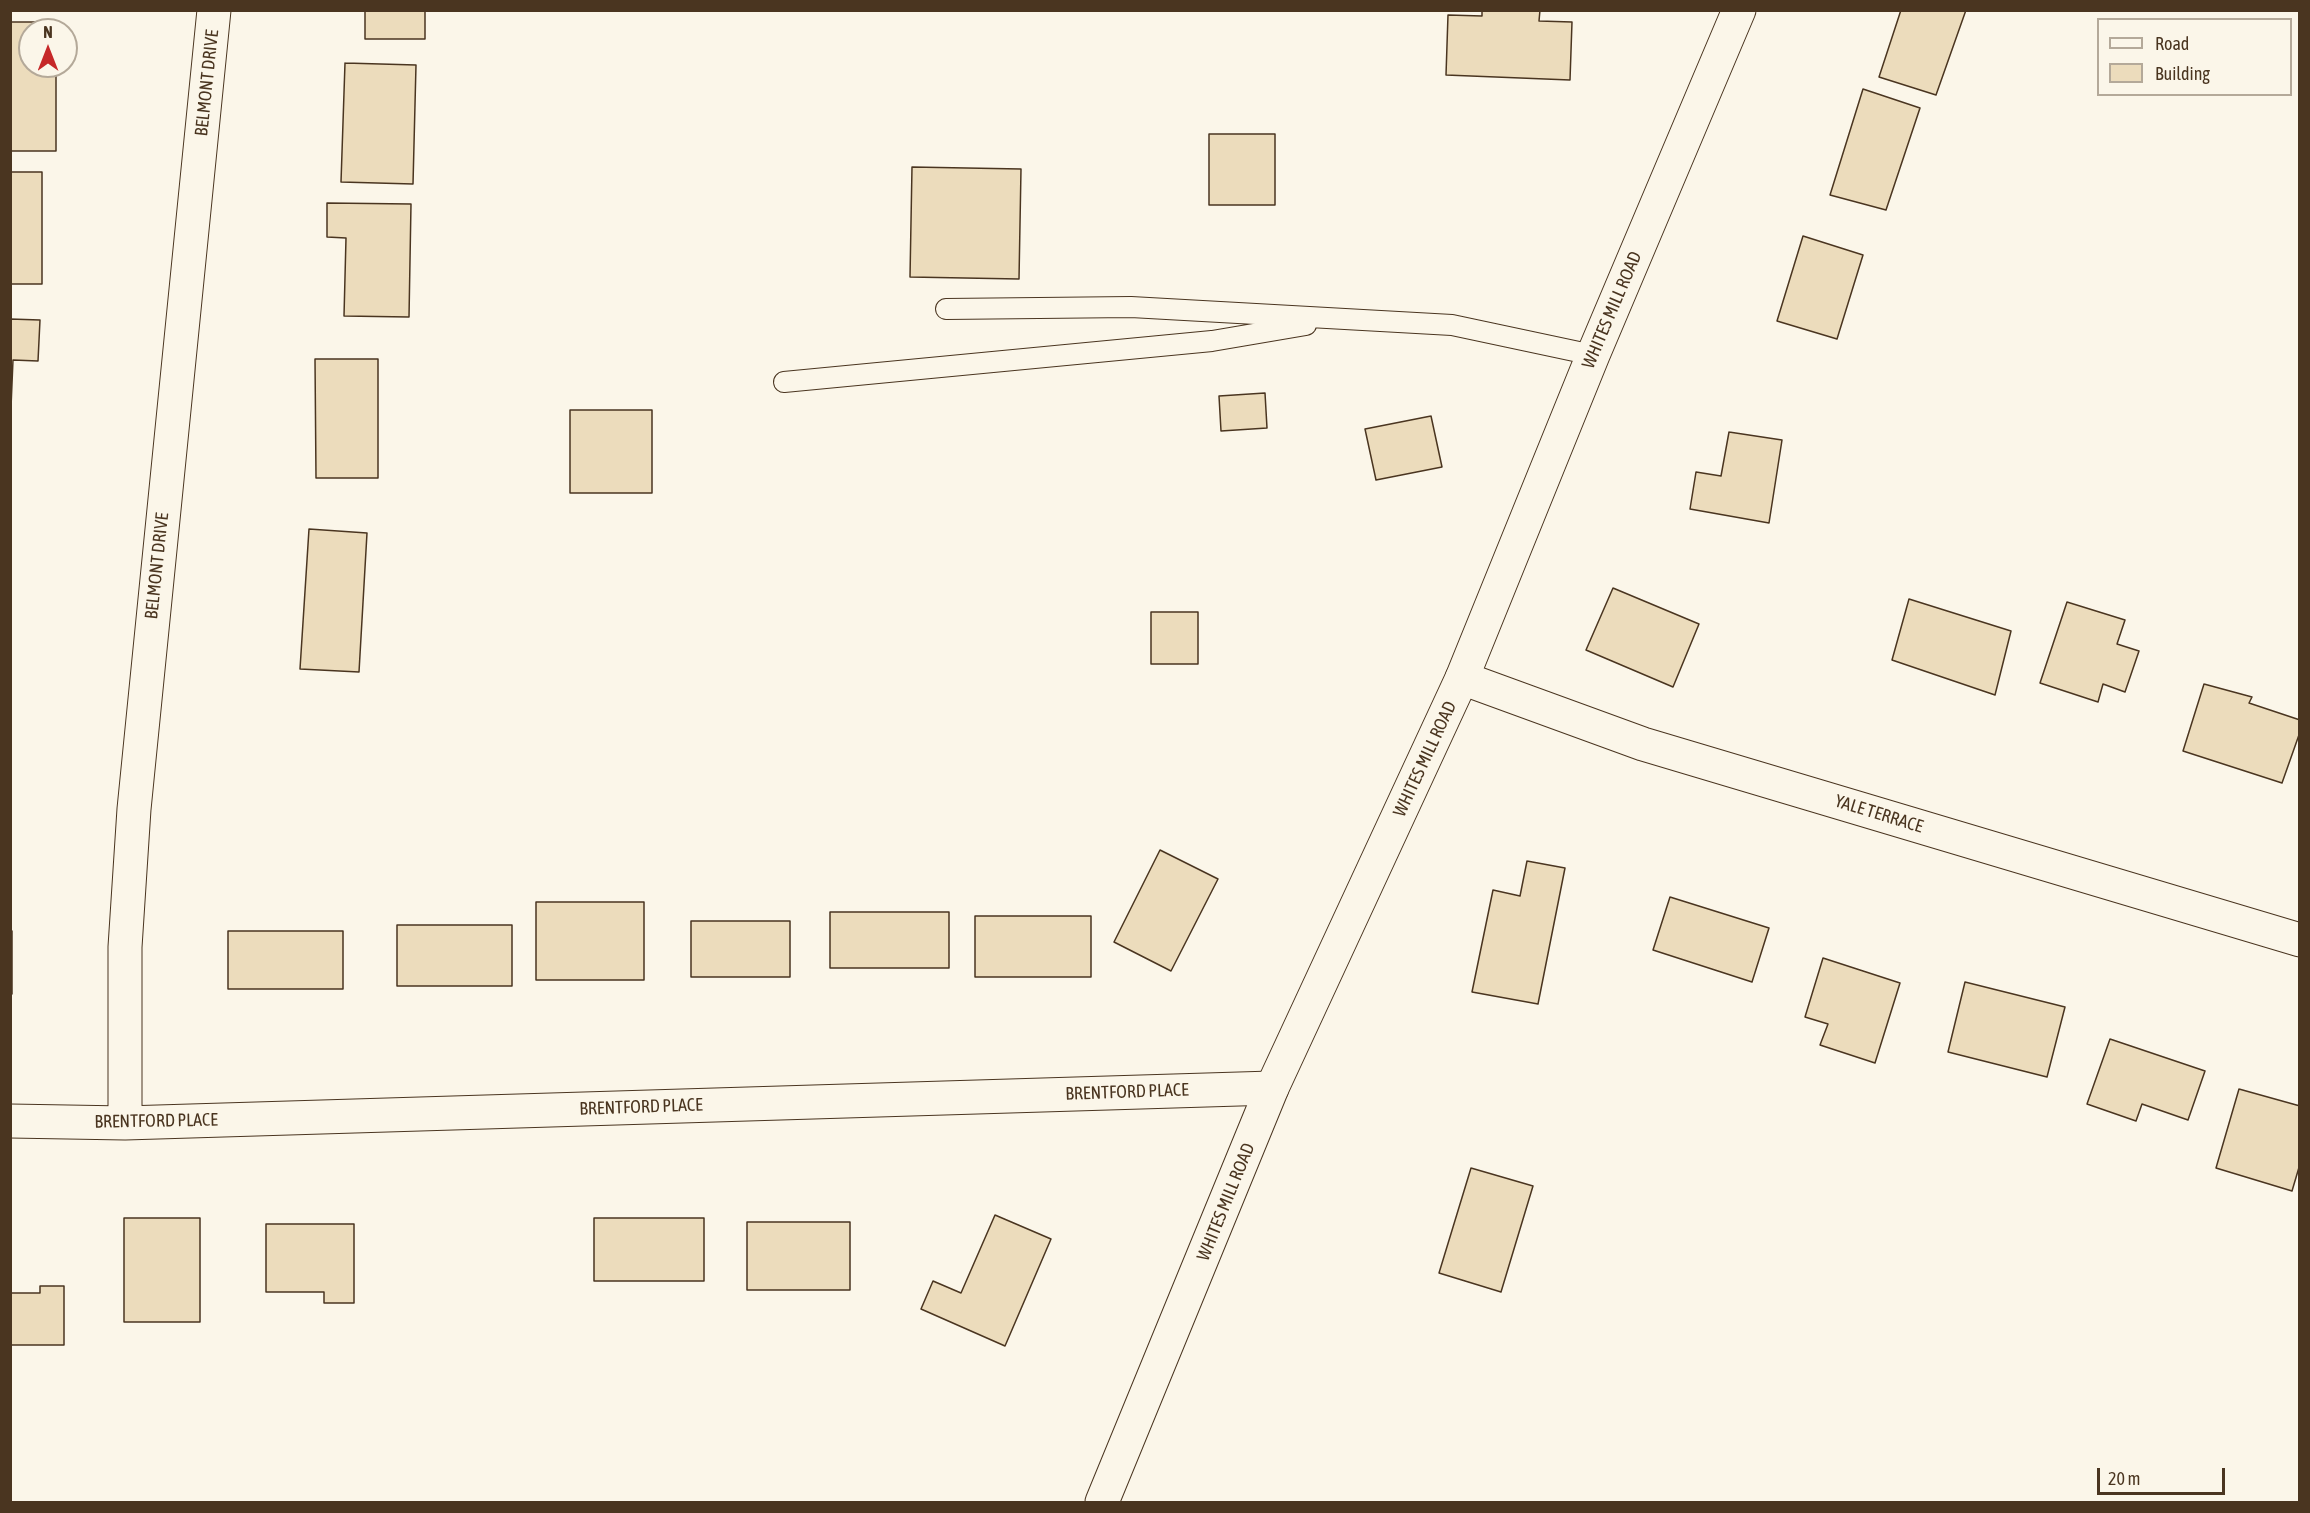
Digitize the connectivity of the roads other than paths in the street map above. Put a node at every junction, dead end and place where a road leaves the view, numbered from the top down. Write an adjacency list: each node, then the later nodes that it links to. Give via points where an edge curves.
1 (214, 10): 11 (street, BELMONT DRIVE, via 134,808 125,947)
2 (1739, 10): 5 (street, WHITES MILL ROAD)
3 (946, 309): 4 (lane, via 1131,308)
4 (1341, 319): 5 (lane, via 1452,325); 6 (lane, via 1212,341)
5 (1593, 355): 7 (street, WHITES MILL ROAD)
6 (784, 382)
7 (1462, 678): 8 (street, YALE TERRACE, via 1644,744); 9 (street, WHITES MILL ROAD)
8 (2300, 940)
9 (1272, 1088): 11 (street, BRENTFORD PLACE); 12 (street, WHITES MILL ROAD)
10 (10, 1120): 11 (street, BRENTFORD PLACE)
11 (125, 1123)
12 (1102, 1503)

